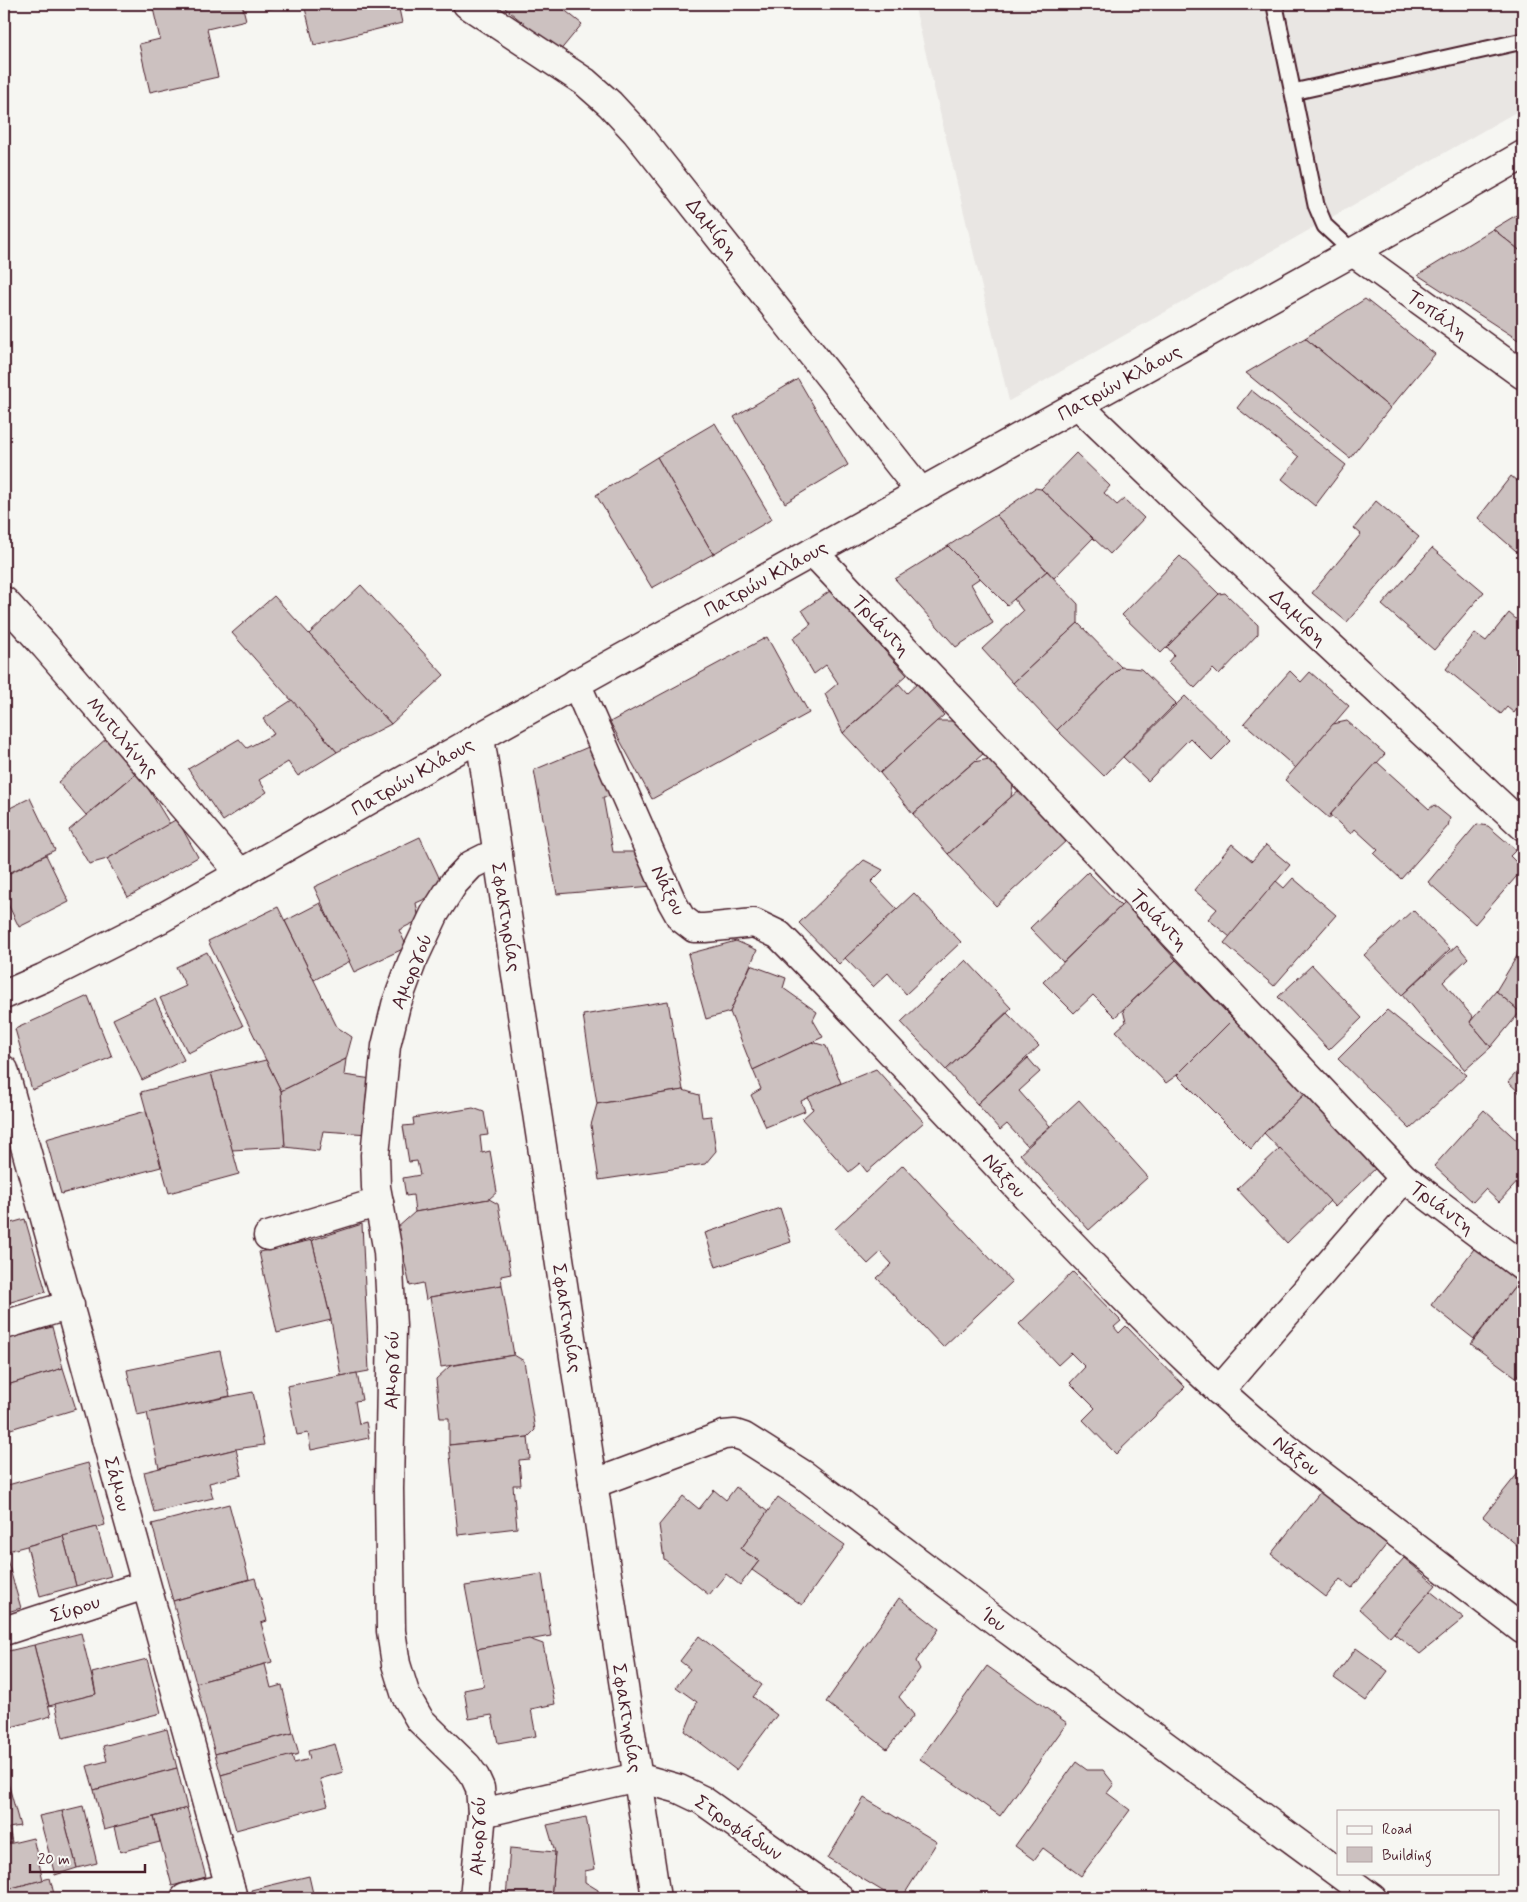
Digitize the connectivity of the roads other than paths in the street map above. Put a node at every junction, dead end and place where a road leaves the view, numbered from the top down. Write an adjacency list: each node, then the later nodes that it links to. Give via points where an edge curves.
1 (467, 4): 9 (street, Δαμίρη, via 586,82 610,104 636,132)
2 (1279, 5): 4 (lane)
3 (1523, 41): 4 (lane)
4 (1293, 92): 6 (lane, via 1316,205 1326,226)
5 (1523, 156): 6 (street, Πατρών Κλάους)
6 (1353, 252): 7 (street, Τοπάλη); 8 (street, Πατρών Κλάους)
7 (1523, 375)
8 (1078, 405): 9 (street, Πατρών Κλάους); 14 (street, Δαμίρη)
9 (921, 492): 10 (street, Πατρών Κλάους)
10 (813, 552): 12 (street, Πατρών Κλάους); 19 (street, Τριάντη)
11 (4, 601): 16 (street, Μυτιλήνης)
12 (576, 683): 13 (street, Πατρών Κλάους); 25 (street, Νάξου, via 680,918 694,928 754,923 779,935 1026,1198)
13 (480, 737): 15 (street, Σφακτηρίας); 16 (street, Πατρών Κλάους)
14 (1523, 826)
15 (498, 854): 20 (street, Αμοργού, via 471,866 454,883 420,941 402,985 389,1028 383,1067 375,1155); 26 (street, Σφακτηρίας)
16 (241, 874): 17 (street, Πατρών Κλάους, via 106,947)
17 (4, 995)
18 (4, 1070): 23 (street, Σάμου)
19 (1404, 1178): 22 (street, Τριάντη); 25 (street)
20 (379, 1202): 21 (street); 31 (street, Αμοργού, via 388,1252 392,1326 389,1489 393,1647 406,1696 420,1720 475,1777 482,1795)
21 (268, 1236)
22 (1523, 1267)
23 (70, 1305): 24 (street); 27 (street, Σάμου)
24 (4, 1325)
25 (1219, 1391): 28 (street, Νάξου, via 1285,1447)
26 (593, 1484): 30 (street, Σφακτηρίας); 32 (street, Ίου, via 724,1435 744,1437 804,1475)
27 (146, 1585): 29 (street, Σύρου); 34 (street, Σάμου)
28 (1523, 1630)
29 (4, 1631)
30 (637, 1778): 31 (street, Στροφάδων); 37 (street, Σφακτηρίας); 38 (street, Στροφάδων, via 679,1789 702,1800)
31 (482, 1813): 36 (street, Αμοργού)
32 (1337, 1872)
33 (1339, 1874): 39 (street, Ίου)
34 (231, 1892): 35 (street)
35 (185, 1898)
36 (474, 1898)
37 (656, 1898)
38 (840, 1898)
39 (1372, 1898)

